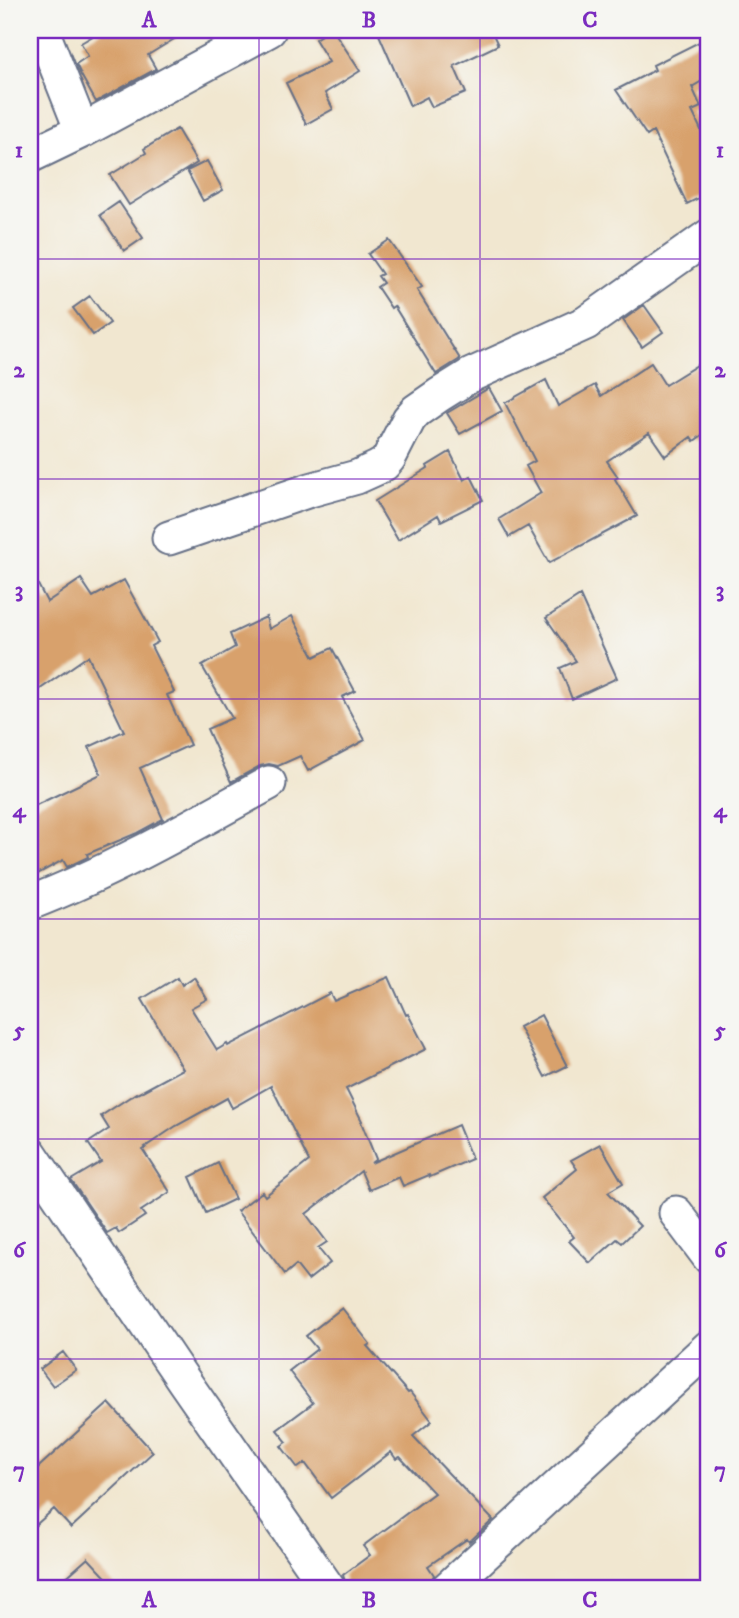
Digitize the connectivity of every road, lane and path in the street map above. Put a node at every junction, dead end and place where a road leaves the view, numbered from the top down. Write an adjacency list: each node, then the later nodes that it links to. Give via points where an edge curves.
1 (42, 30): 3 (street)
2 (269, 30): 3 (street)
3 (82, 131): 4 (street)
4 (30, 156)
5 (709, 236): 6 (street, via 586,323 439,394 409,419 389,458 377,468)
6 (169, 538)
7 (269, 783): 8 (street, via 107,870)
8 (30, 903)
9 (30, 1153): 13 (street)
10 (676, 1213): 11 (street)
11 (709, 1257)
12 (709, 1346): 14 (street)
13 (328, 1588)
14 (448, 1588)

